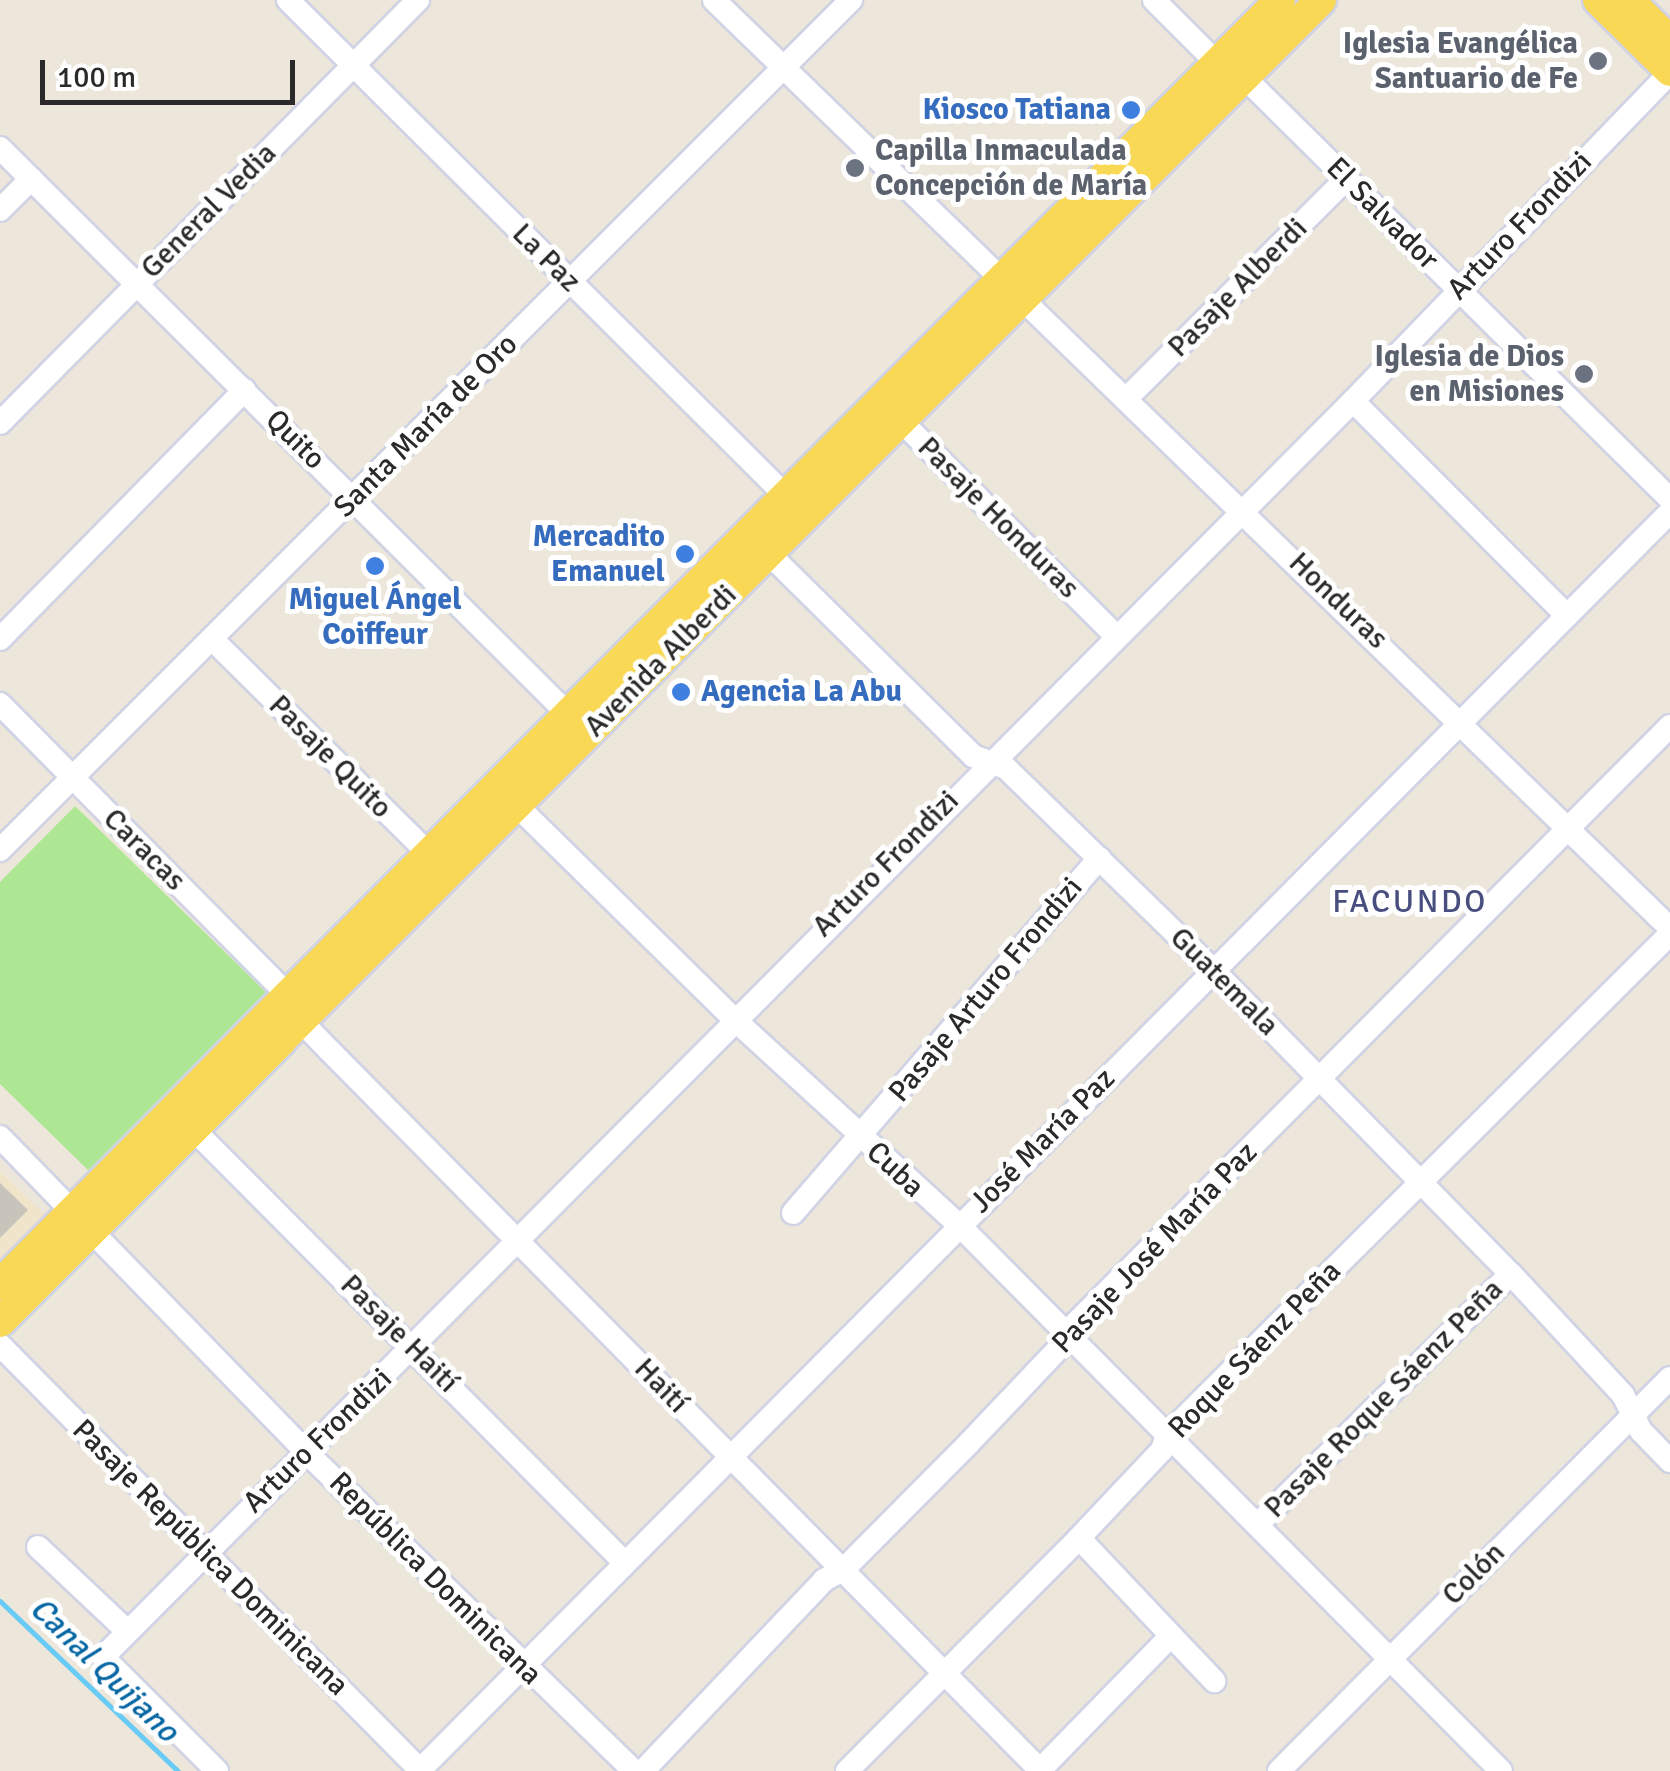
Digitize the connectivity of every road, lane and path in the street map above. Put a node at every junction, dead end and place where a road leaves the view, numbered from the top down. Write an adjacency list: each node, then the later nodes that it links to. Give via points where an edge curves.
1 (288, 0): 11 (street, La Paz)
2 (418, 0): 11 (street, General Vedia)
3 (714, 0): 12 (street, Honduras)
4 (851, 0): 12 (street, Santa María de Oro)
5 (1154, 0): 13 (street, El Salvador)
6 (1280, 0): 13 (main road, Avenida Alberdi)
7 (1321, 0): 13 (main road, Avenida Alberdi)
8 (1598, 0): 14 (main road)
9 (1629, 0): 10 (main road)
10 (1670, 41)
11 (354, 65): 19 (street, La Paz); 20 (street, General Vedia)
12 (782, 69): 19 (street, Santa María de Oro); 21 (street, Honduras)
13 (1231, 70): 17 (street, El Salvador); 21 (main road, Avenida Alberdi)
14 (1670, 72): 22 (street, Arturo Frondizi)
15 (0, 148): 16 (street, Quito)
16 (31, 179): 18 (street); 20 (street, Quito)
17 (1346, 179): 22 (street, El Salvador); 24 (street, Pasaje Alberdi)
18 (0, 210)
19 (570, 282): 28 (street, Santa María de Oro); 30 (street, La Paz)
20 (136, 284): 23 (street, Quito); 27 (street, General Vedia)
21 (1013, 288): 24 (street, Honduras); 26 (main road, Avenida Alberdi)
22 (1458, 289): 25 (street, Arturo Frondizi); 29 (street, El Salvador)
23 (246, 390): 28 (street, Quito); 36 (street)
24 (1129, 396): 31 (street, Honduras)
25 (1353, 401): 31 (street, Arturo Frondizi); 34 (street)
26 (891, 411): 30 (main road, Avenida Alberdi); 35 (street, Pasaje Honduras)
27 (0, 423)
28 (354, 498): 37 (street, Santa María de Oro); 40 (street, Quito)
29 (1670, 498)
30 (796, 506): 33 (main road, Avenida Alberdi)
31 (1243, 508): 35 (street, Arturo Frondizi); 39 (street, Honduras)
32 (1670, 512): 34 (street, José María Paz)
33 (758, 543): 40 (main road, Avenida Alberdi); 42 (street, Guatemala, via 974,756)
34 (1566, 616): 39 (street, José María Paz)
35 (1115, 635): 42 (street, Arturo Frondizi)
36 (0, 639)
37 (213, 640): 43 (street, Santa María de Oro); 48 (street, Pasaje Quito)
38 (0, 704): 43 (street, Caracas)
39 (1463, 721): 45 (street, Honduras); 50 (street, José María Paz)
40 (578, 724): 44 (main road, Avenida Alberdi)
41 (1670, 726): 45 (street, Pasaje José María Paz)
42 (988, 761): 47 (street, Guatemala, via 1006,768); 52 (street, Arturo Frondizi)
43 (72, 778): 46 (street, Santa María de Oro); 51 (street, Caracas)
44 (506, 796): 48 (main road, Avenida Alberdi); 52 (street, Cuba)
45 (1569, 828): 49 (street, Honduras); 53 (street, Pasaje José María Paz)
46 (0, 850)
47 (1099, 858): 50 (street, Guatemala); 56 (street, Pasaje Arturo Frondizi)
48 (438, 864): 51 (main road, Avenida Alberdi)
49 (1670, 931): 57 (street, Roque Sáenz Peña)
50 (1210, 968): 53 (street, Guatemala); 60 (street, José María Paz)
51 (294, 1008): 54 (main road, Avenida Alberdi); 61 (street, Haití)
52 (734, 1019): 56 (street, Cuba); 61 (street, Arturo Frondizi)
53 (1319, 1078): 57 (street, Guatemala); 65 (street, Pasaje José María Paz)
54 (184, 1119): 59 (main road, Avenida Alberdi); 67 (street, Pasaje Haití)
55 (0, 1137): 59 (street, República Dominicana)
56 (860, 1137): 58 (street, Pasaje Arturo Frondizi); 60 (street, Cuba)
57 (1422, 1183): 62 (street, Guatemala); 70 (street, Roque Sáenz Peña)
58 (793, 1213)
59 (82, 1220): 63 (main road, Avenida Alberdi); 64 (main road, Avenida Alberdi); 71 (street, República Dominicana)
60 (959, 1225): 65 (street, Cuba); 72 (street, José María Paz)
61 (516, 1237): 67 (street, Arturo Frondizi); 72 (street, Haití)
62 (1511, 1274): 69 (street, Guatemala, via 1623,1395); 74 (street, Pasaje Roque Sáenz Peña)
63 (0, 1284)
64 (0, 1322)
65 (1067, 1332): 70 (street, Cuba); 79 (street, Pasaje José María Paz, via 1062,1346)
66 (0, 1345): 77 (street, Pasaje República Dominicana)
67 (413, 1348): 71 (street, Arturo Frondizi); 78 (street, Pasaje Haití)
68 (1670, 1378): 69 (street, Colón)
69 (1632, 1416): 73 (street, Guatemala); 82 (street, Colón)
70 (1167, 1435): 74 (street, Cuba); 75 (street, Roque Sáenz Peña, via 1162,1450)
71 (306, 1452): 77 (street, Arturo Frondizi); 83 (street, República Dominicana)
72 (728, 1455): 78 (street, José María Paz); 79 (street, Haití)
73 (1670, 1462)
74 (1257, 1525): 82 (street, Cuba)
75 (1079, 1538): 81 (street); 84 (street, Roque Sáenz Peña)
76 (38, 1547): 80 (street)
77 (204, 1553): 80 (street, Arturo Frondizi); 88 (street, Pasaje República Dominicana)
78 (622, 1560): 83 (street, José María Paz)
79 (843, 1570): 84 (street, Haití); 90 (street, Pasaje José María Paz, via 824,1580)
80 (127, 1631): 87 (street, Arturo Frondizi, via 103,1657)
81 (1170, 1637): 85 (street); 86 (street)
82 (1390, 1658): 92 (street, Colón); 93 (street, Cuba)
83 (523, 1667): 88 (street, José María Paz); 89 (street, República Dominicana)
84 (943, 1672): 86 (street, Haití); 91 (street, Roque Sáenz Peña)
85 (1214, 1681)
86 (1041, 1770)
87 (217, 1771)
88 (420, 1771)
89 (634, 1771)
90 (642, 1771)
91 (847, 1771)
92 (1280, 1771)
93 (1501, 1771)

